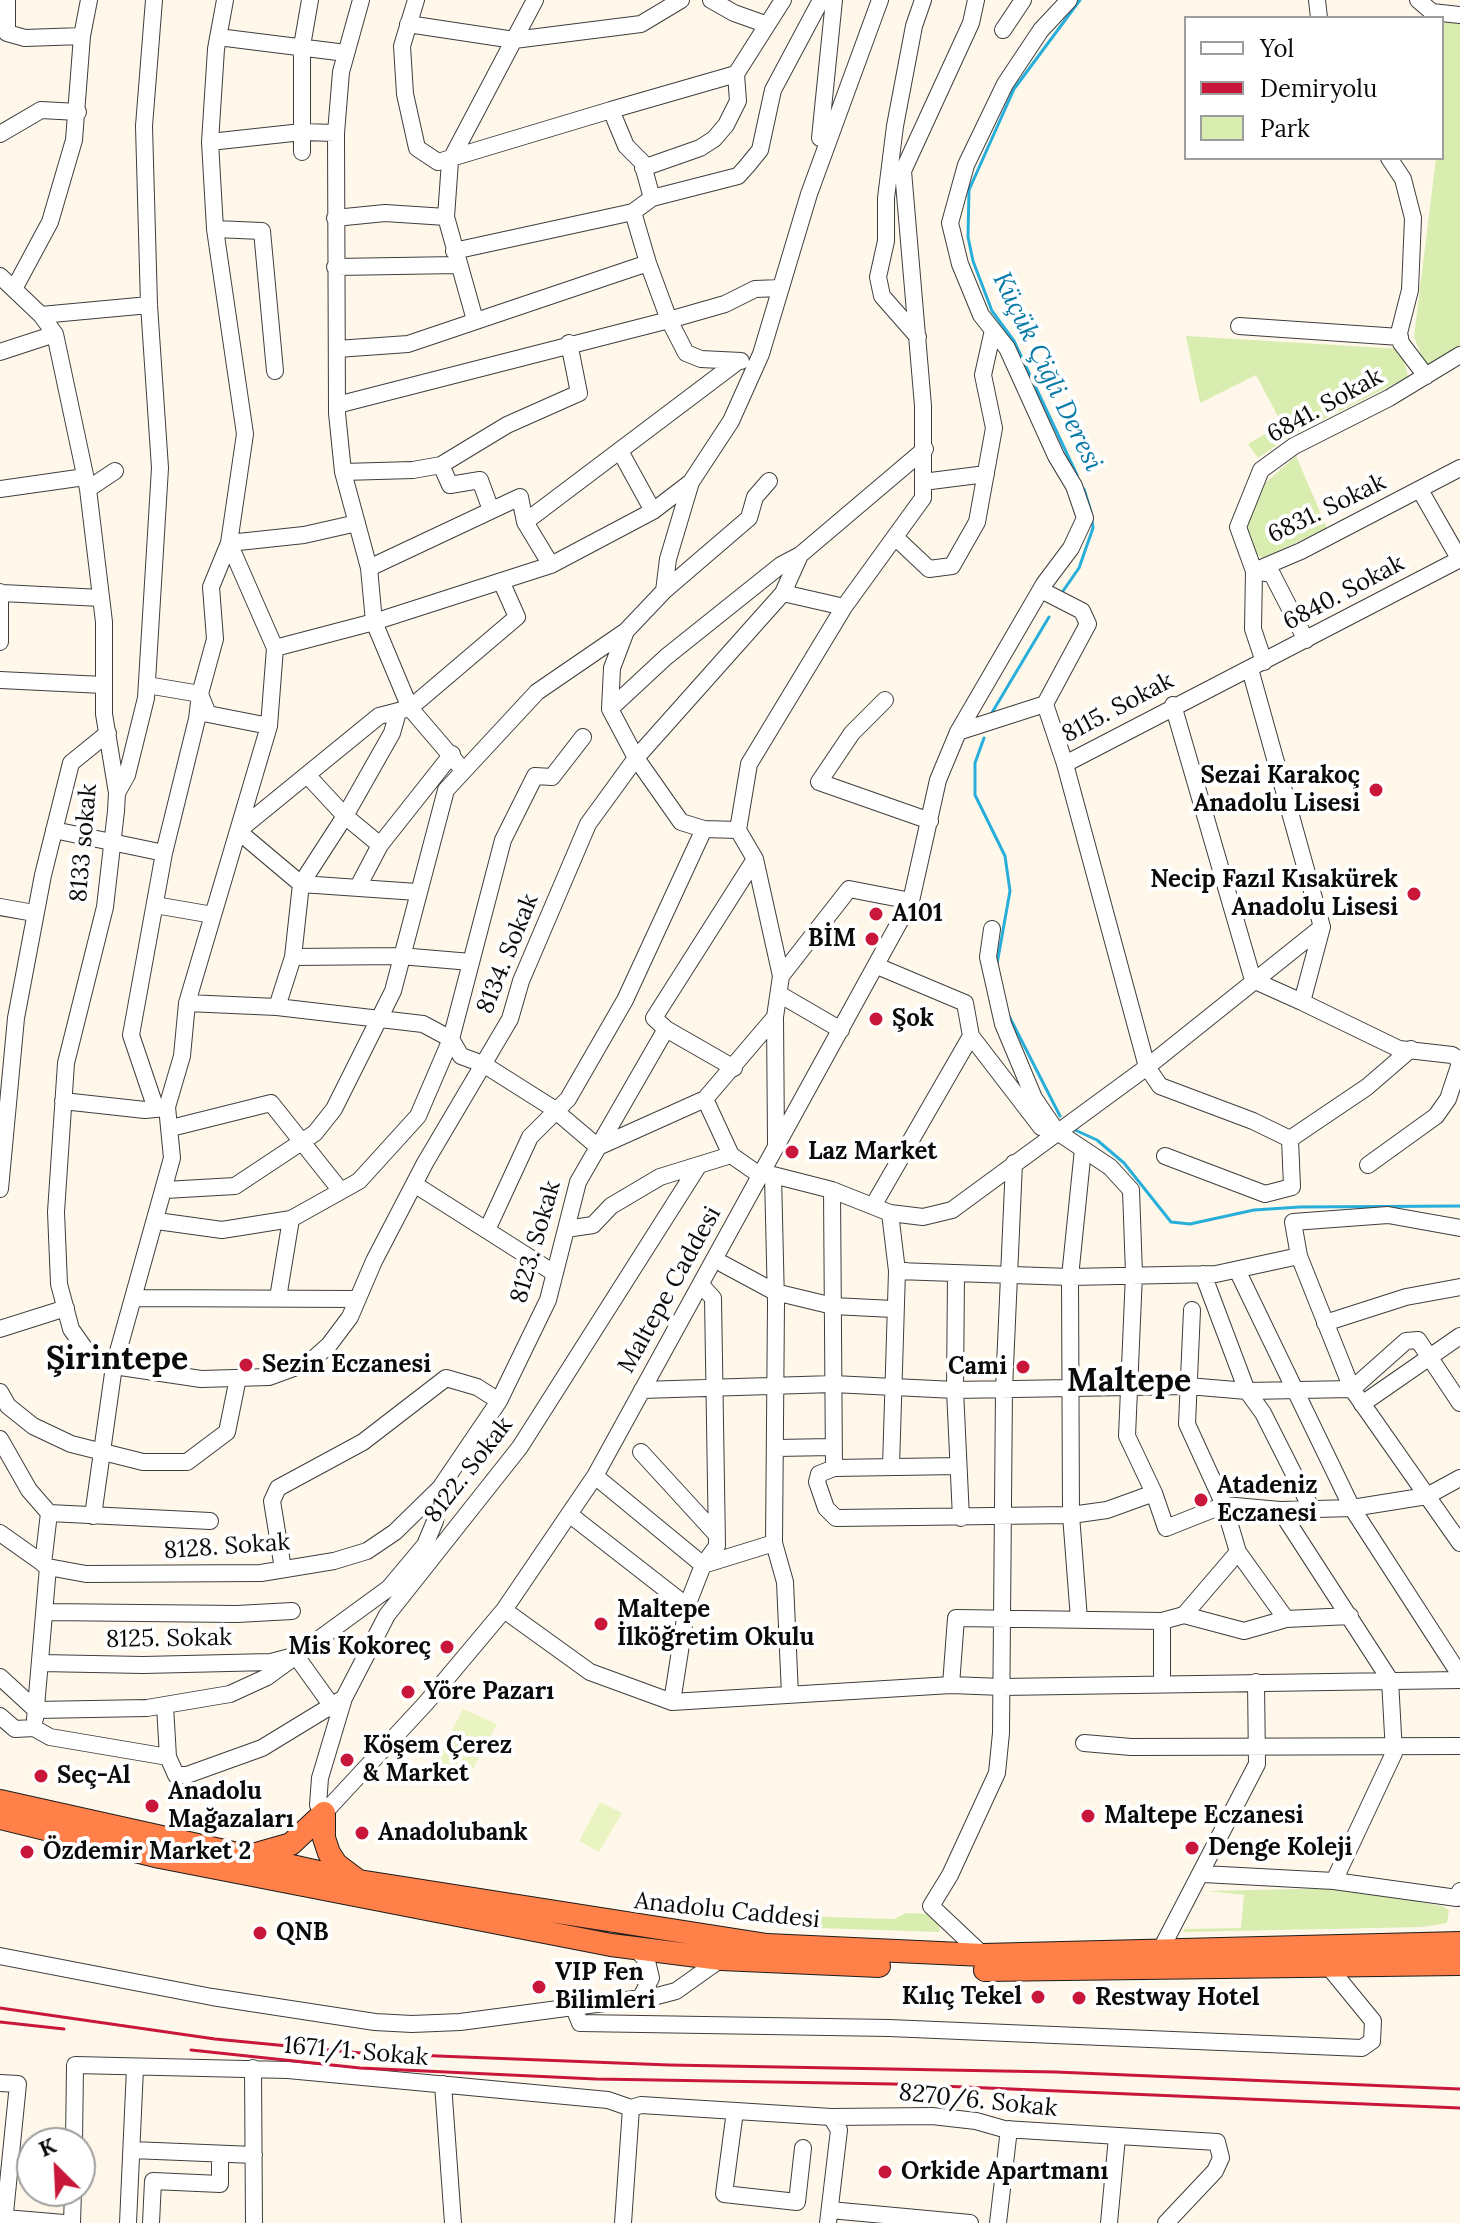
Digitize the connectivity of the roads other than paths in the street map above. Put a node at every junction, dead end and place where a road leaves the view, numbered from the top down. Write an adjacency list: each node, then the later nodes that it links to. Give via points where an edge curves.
1 (7, 0): 24 (street)
2 (89, 0): 25 (street)
3 (154, 0): 53 (street, via 144,126)
4 (225, 0): 26 (street)
5 (310, 0): 28 (street)
6 (361, 0): 29 (street)
7 (416, 0): 21 (street)
8 (535, 0): 27 (street)
9 (681, 0): 27 (street, via 641,24)
10 (711, 0): 22 (street)
11 (783, 0): 22 (street)
12 (821, 0): 42 (street, via 773,90 760,150 747,166 738,176)
13 (834, 0): 41 (street, via 827,96)
14 (880, 0): 41 (street)
15 (923, 0): 60 (street, via 895,126 878,277 882,296)
16 (976, 0): 60 (street, via 971,23 903,171)
17 (1023, 0): 23 (street)
18 (1069, 0): 58 (street, via 1041,30 1005,84 966,165 950,223 960,264 981,315)
19 (1420, 1): 20 (street, via 1432,12)
20 (1460, 15)
21 (408, 24): 27 (street); 39 (street, via 402,46 405,94 417,148 438,162)
22 (765, 24): 30 (street)
23 (1003, 30)
24 (4, 35): 25 (street)
25 (82, 36): 32 (street)
26 (218, 37): 28 (street); 36 (street)
27 (514, 40): 39 (street)
28 (302, 46): 29 (street); 33 (street)
29 (346, 53): 34 (street)
30 (736, 74): 31 (street); 40 (street, via 738,101 714,139)
31 (611, 110): 39 (street); 40 (street, via 626,146)
32 (78, 112): 35 (street, via 41,110); 52 (street, via 50,222)
33 (302, 132): 34 (street); 36 (street); 37 (street)
34 (336, 133): 45 (street)
35 (0, 134)
36 (210, 142): 46 (street)
37 (302, 152)
38 (1390, 160): 61 (street, via 1403,179 1413,218 1410,290 1399,322)
39 (450, 161): 44 (street)
40 (643, 168): 42 (street)
41 (809, 194): 51 (street)
42 (652, 198): 43 (street)
43 (633, 212): 47 (street); 48 (street)
44 (446, 217): 45 (street, via 385,213); 47 (street)
45 (335, 218): 49 (street)
46 (215, 229): 69 (street, via 262,231); 90 (street, via 245,434)
47 (456, 258): 49 (street); 55 (street)
48 (648, 263): 55 (street); 56 (street)
49 (335, 267): 63 (street)
50 (0, 276): 52 (street, 8133 sokak)
51 (781, 288): 56 (street, via 755,289); 65 (street)
52 (14, 289): 54 (street, 8133 sokak)
53 (149, 305): 54 (street); 111 (street, via 160,468)
54 (41, 315): 59 (street, 8133 sokak)
55 (475, 320): 63 (street, via 408,344)
56 (669, 320): 62 (street); 67 (street, via 686,353)
57 (1239, 326): 61 (street)
58 (993, 330): 78 (street, via 983,375 994,428); 97 (street, Maltepe Caddesi, via 1007,348 1085,518)
59 (55, 334): 64 (street); 82 (street, 8133 sokak)
60 (918, 337): 72 (street)
61 (1400, 337): 70 (street)
62 (569, 343): 71 (street); 74 (street, via 579,393 507,425)
63 (337, 349): 71 (street)
64 (0, 352)
65 (761, 354): 67 (street); 80 (street, via 731,421)
66 (1460, 355): 70 (street, 6841. Sokak)
67 (737, 362): 73 (street)
68 (1460, 368): 70 (street)
69 (275, 371)
70 (1432, 373): 95 (street, 6841. Sokak, via 1294,446 1261,470 1238,527)
71 (337, 405): 77 (street)
72 (925, 449): 81 (street); 91 (street, 8134. Sokak)
73 (620, 451): 86 (street); 87 (street)
74 (441, 465): 77 (street); 85 (street, via 450,485 480,480)
75 (1460, 468): 84 (street, 6831. Sokak)
76 (115, 471): 82 (street)
77 (343, 472): 88 (street)
78 (986, 474): 81 (street); 89 (street, via 977,522 952,566 929,569)
79 (769, 481): 98 (street, via 755,497 749,518)
80 (691, 482): 86 (street); 98 (street)
81 (923, 482): 89 (street, via 923,498)
82 (86, 483): 83 (street); 101 (street, 8133 sokak)
83 (0, 489)
84 (1420, 490): 92 (street); 95 (street, 6831. Sokak)
85 (491, 510): 87 (street, via 520,497); 94 (street)
86 (653, 511): 93 (street)
87 (525, 522): 93 (street)
88 (357, 523): 90 (street); 94 (street)
89 (895, 537): 102 (street)
90 (229, 543): 107 (street); 112 (street, via 211,587 215,639)
91 (800, 555): 100 (street, 8134. Sokak); 116 (street, via 666,657)
92 (1460, 559): 105 (street, 6840. Sokak)
93 (551, 565): 96 (street)
94 (369, 568): 103 (street)
95 (1254, 571): 105 (street, via 1272,574); 108 (street, 6831. Sokak)
96 (501, 581): 103 (street); 117 (street, via 517,617)
97 (1041, 590): 114 (street, via 1082,611 1088,624); 119 (street, Maltepe Caddesi)
98 (664, 591): 104 (street)
99 (1, 592): 101 (street); 106 (street)
100 (783, 593): 102 (street); 123 (street, 8134. Sokak)
101 (101, 598): 110 (street, 8133 sokak)
102 (844, 607): 132 (street, via 749,764)
103 (374, 622): 107 (street); 117 (street)
104 (626, 631): 116 (street, via 612,668); 125 (street, via 537,692)
105 (1306, 640): 108 (street, 6840. Sokak)
106 (0, 642)
107 (275, 648): 118 (street)
108 (1257, 665): 115 (street, 8115. Sokak); 146 (street, 6831. Sokak)
109 (0, 680): 110 (street)
110 (103, 685): 120 (street, 8133 sokak)
111 (147, 685): 112 (street); 127 (street, via 132,758)
112 (200, 694): 118 (street, via 208,714); 136 (street)
113 (885, 700): 129 (street, via 852,733 819,782)
114 (1045, 704): 119 (street); 124 (street, 8115. Sokak)
115 (1173, 705): 124 (street, 8115. Sokak); 153 (street)
116 (610, 709): 123 (street)
117 (404, 710): 122 (street); 126 (street, via 379,716); 128 (street)
118 (269, 726): 133 (street)
119 (958, 732): 129 (street, Maltepe Caddesi, via 938,780)
120 (108, 733): 127 (street, 8133 sokak); 131 (street, via 71,763)
121 (583, 737): 150 (street, via 552,777 535,776 503,840)
122 (452, 754): 125 (street); 135 (street)
123 (636, 758): 130 (street, via 681,822); 167 (street, 8134. Sokak, via 588,824 510,1019)
124 (1065, 764): 168 (street)
125 (463, 770): 140 (street, via 446,790)
126 (308, 776): 128 (street); 133 (street)
127 (117, 793): 134 (street, 8133 sokak)
128 (345, 816): 135 (street); 138 (street)
129 (930, 821): 141 (street, Maltepe Caddesi)
130 (704, 829): 132 (street); 173 (street, via 625,1000 568,1099)
131 (54, 830): 134 (street); 144 (street)
132 (738, 830): 137 (street)
133 (238, 831): 138 (street); 145 (street)
134 (112, 842): 136 (street); 171 (street, 8133 sokak, via 105,907 66,1063)
135 (380, 845): 139 (street)
136 (164, 853): 142 (street)
137 (755, 859): 152 (street); 161 (street, 8123. Sokak, via 654,1018)
138 (301, 884): 139 (street); 149 (street)
139 (359, 885): 140 (street)
140 (417, 892): 148 (street)
141 (911, 901): 151 (street, Maltepe Caddesi); 152 (street, via 849,889)
142 (155, 905): 145 (street); 172 (street, via 131,1035)
143 (0, 907): 144 (street)
144 (34, 913): 159 (street)
145 (213, 915): 156 (street)
146 (1322, 927): 153 (street); 155 (street)
147 (992, 929): 175 (street, via 988,957 1003,1024 1034,1098)
148 (400, 956): 149 (street); 150 (street); 160 (street, via 393,991)
149 (293, 957): 157 (street)
150 (471, 962): 164 (street)
151 (877, 966): 162 (street, Maltepe Caddesi); 163 (street, via 965,1003)
152 (781, 976): 154 (street)
153 (1253, 980): 155 (street); 168 (street)
154 (779, 994): 158 (street); 162 (street)
155 (1302, 1002): 165 (street, via 1399,1049)
156 (187, 1003): 157 (street); 172 (street, via 182,1056)
157 (277, 1007): 160 (street)
158 (775, 1017): 169 (street); 179 (street)
159 (8, 1018): 188 (street)
160 (378, 1020): 164 (street, via 423,1024); 177 (street, via 334,1109)
161 (666, 1029): 169 (street); 178 (street, 8123. Sokak)
162 (841, 1030): 179 (street, Maltepe Caddesi)
163 (971, 1036): 175 (street, via 1041,1127); 192 (street)
164 (451, 1039): 167 (street, via 461,1056); 191 (street, via 418,1116 359,1181)
165 (1411, 1049): 166 (street); 176 (street, via 1367,1087)
166 (1460, 1061): 184 (street, via 1448,1099 1436,1116)
167 (483, 1064): 173 (street); 187 (street, 8134. Sokak)
168 (1147, 1067): 175 (street); 176 (street, via 1160,1086)
169 (734, 1068): 170 (street)
170 (705, 1099): 178 (street); 181 (street)
171 (63, 1101): 172 (street); 216 (street, 8133 sokak, via 56,1212 59,1284)
172 (162, 1108): 174 (street)
173 (554, 1110): 178 (street); 198 (street, via 530,1137)
174 (171, 1128): 177 (street, via 271,1103); 189 (street)
175 (1056, 1131): 180 (street); 183 (street)
176 (1290, 1139): 182 (street, via 1292,1187 1265,1194)
177 (305, 1142): 189 (street, via 235,1186); 191 (street)
178 (598, 1147): 197 (street, 8123. Sokak, via 578,1182)
179 (776, 1149): 186 (street, Maltepe Caddesi)
180 (1083, 1149): 204 (street, via 1131,1190); 208 (street)
181 (731, 1155): 185 (street); 186 (street)
182 (1165, 1156)
183 (1014, 1163): 193 (street, via 952,1210 923,1217); 207 (street)
184 (1368, 1165)
185 (697, 1168): 197 (street, via 660,1177 611,1206 593,1225); 279 (street, 8122. Sokak, via 520,1447)
186 (767, 1175): 190 (street); 209 (street, Maltepe Caddesi); 211 (street)
187 (414, 1184): 198 (street); 214 (street, 8134. Sokak)
188 (0, 1189)
189 (165, 1190): 195 (street)
190 (832, 1190): 192 (street); 215 (street)
191 (341, 1191): 194 (street)
192 (873, 1206): 193 (street)
193 (890, 1213): 201 (street)
194 (291, 1219): 195 (street, via 222,1230); 213 (street)
195 (157, 1221): 212 (street)
196 (1460, 1228): 199 (street, via 1388,1215 1293,1222)
197 (566, 1229): 203 (street, 8123. Sokak)
198 (487, 1230): 203 (street)
199 (1299, 1256): 202 (street); 219 (street)
200 (723, 1264): 211 (street)
201 (897, 1271): 206 (street); 207 (street); 217 (street)
202 (1238, 1272): 205 (street); 236 (street)
203 (554, 1273): 238 (street, 8123. Sokak, via 548,1300)
204 (1134, 1274): 205 (street); 208 (street); 231 (street)
205 (1203, 1274): 237 (street)
206 (956, 1275): 207 (street); 235 (street)
207 (1009, 1277): 208 (street); 232 (street)
208 (1070, 1277): 229 (street)
209 (701, 1285): 230 (street, via 713,1298); 234 (street, Maltepe Caddesi)
210 (1460, 1287): 219 (street, via 1406,1297)
211 (775, 1292): 215 (street); 226 (street)
212 (133, 1298): 213 (street); 223 (street)
213 (278, 1298): 214 (street)
214 (358, 1299): 224 (street, 8134. Sokak, via 329,1345 310,1362 269,1377)
215 (833, 1306): 217 (street); 225 (street)
216 (66, 1308): 220 (street); 223 (street, 8133 sokak, via 71,1329 90,1356)
217 (893, 1309): 228 (street)
218 (1192, 1310): 227 (street)
219 (1325, 1323): 233 (street)
220 (0, 1329)
221 (1460, 1336): 222 (street)
222 (1426, 1357): 233 (street, via 1418,1340 1406,1341); 239 (street); 241 (street)
223 (114, 1366): 224 (street, 8134. Sokak, via 201,1379); 246 (street)
224 (238, 1378): 246 (street, via 227,1432 187,1462 143,1462)
225 (833, 1384): 226 (street); 228 (street); 243 (street)
226 (775, 1385): 230 (street); 244 (street)
227 (1188, 1386): 231 (street); 237 (street); 255 (street, via 1187,1424)
228 (892, 1387): 235 (street); 248 (street)
229 (1069, 1387): 231 (street); 232 (street); 261 (street)
230 (715, 1388): 234 (street); 267 (street)
231 (1130, 1388): 253 (street, via 1127,1436)
232 (1004, 1389): 235 (street); 263 (street)
233 (1352, 1389): 236 (street); 241 (street)
234 (642, 1390): 250 (street, Maltepe Caddesi)
235 (955, 1390): 247 (street)
236 (1293, 1390): 237 (street); 257 (street)
237 (1247, 1391): 256 (street)
238 (499, 1401): 252 (street, 8123. Sokak); 273 (street, via 477,1387 446,1378 363,1442 278,1488 272,1501)
239 (1460, 1403)
240 (3, 1404): 246 (street, via 50,1436)
241 (1362, 1404): 254 (street)
242 (0, 1439): 259 (street)
243 (832, 1447): 244 (street); 249 (street)
244 (776, 1448): 268 (street)
245 (641, 1452): 267 (street)
246 (102, 1454): 262 (street)
247 (957, 1466): 248 (street); 264 (street)
248 (891, 1467): 249 (street)
249 (834, 1468): 264 (street, via 819,1474 817,1482 826,1508 836,1518)
250 (595, 1476): 260 (street, Maltepe Caddesi); 272 (street)
251 (1460, 1478): 254 (street)
252 (442, 1485): 273 (street, 8128. Sokak, via 427,1504 367,1551); 274 (street, 8123. Sokak, via 425,1545)
253 (1154, 1493): 255 (street, via 1166,1528); 261 (street, via 1107,1510)
254 (1427, 1496): 257 (street); 269 (street)
255 (1224, 1505): 258 (street); 270 (street)
256 (1311, 1508): 257 (street); 258 (street)
257 (1352, 1508): 289 (street)
258 (1280, 1510): 281 (street)
259 (49, 1513): 262 (street); 271 (street)
260 (569, 1514): 275 (street); 276 (street, Maltepe Caddesi)
261 (1071, 1515): 263 (street); 282 (street)
262 (93, 1516): 265 (street)
263 (1003, 1517): 264 (street); 284 (street)
264 (961, 1518)
265 (210, 1521)
266 (0, 1533): 271 (street, 8128. Sokak)
267 (716, 1534): 272 (street, via 717,1546)
268 (774, 1543): 272 (street); 295 (street, via 785,1582)
269 (1460, 1543)
270 (1238, 1552): 280 (street); 283 (street)
271 (46, 1565): 273 (street, 8128. Sokak, via 86,1574 180,1576); 278 (street)
272 (703, 1565): 275 (street)
273 (283, 1569)
274 (389, 1588): 279 (street); 286 (street, 8123. Sokak)
275 (687, 1606): 296 (street)
276 (504, 1610): 296 (street, via 590,1672); 308 (street, Maltepe Caddesi)
277 (292, 1611): 278 (street)
278 (45, 1612): 287 (street)
279 (387, 1615): 298 (street, 8122. Sokak)
280 (1184, 1615): 283 (street, via 1244,1631); 285 (street)
281 (1350, 1616): 283 (street); 290 (street)
282 (1079, 1619): 284 (street); 285 (street)
283 (1286, 1619)
284 (1004, 1621): 293 (street, via 956,1618); 294 (street)
285 (1162, 1621): 292 (street)
286 (296, 1656): 287 (street, 8125. Sokak, via 271,1662); 297 (street, 8123. Sokak, via 230,1694); 298 (street)
287 (41, 1663): 299 (street)
288 (0, 1677): 299 (street)
289 (1460, 1678): 290 (street)
290 (1390, 1680): 291 (street); 303 (street)
291 (1256, 1682): 292 (street); 305 (street)
292 (1162, 1684): 294 (street)
293 (951, 1685): 294 (street); 295 (street)
294 (1002, 1687): 320 (street, via 997,1773 931,1906)
295 (790, 1695): 296 (street)
296 (672, 1702)
297 (165, 1706): 299 (street, 8123. Sokak); 306 (street)
298 (339, 1707): 306 (street, via 262,1748 187,1775 176,1775); 308 (street, 8122. Sokak, via 320,1778 318,1805)
299 (36, 1710): 301 (street)
300 (0, 1716): 301 (street, via 15,1729)
301 (34, 1728): 306 (street, via 50,1737)
302 (1084, 1743): 305 (street)
303 (1395, 1744): 304 (street); 305 (street); 313 (street)
304 (1460, 1746)
305 (1259, 1747): 311 (street, via 1257,1764)
306 (168, 1757)
307 (0, 1801): 310 (highway, Anadolu Caddesi)
308 (324, 1813): 310 (highway); 312 (highway, via 329,1853)
309 (11, 1821): 310 (highway, Anadolu Caddesi, via 160,1857)
310 (285, 1862): 312 (highway, Anadolu Caddesi); 318 (highway, Anadolu Caddesi)
311 (1203, 1874): 313 (street); 319 (street)
312 (359, 1881): 320 (highway, Anadolu Caddesi, via 767,1945)
313 (1334, 1881): 314 (street, via 1457,1898)
314 (1460, 1891)
315 (1460, 1929): 317 (highway)
316 (1460, 1943): 317 (highway, Anadolu Caddesi)
317 (1375, 1948): 319 (highway, Anadolu Caddesi)
318 (636, 1949): 322 (highway, Anadolu Caddesi); 325 (street, via 647,1961 651,1978)
319 (1160, 1951): 320 (highway, Anadolu Caddesi)
320 (983, 1955)
321 (0, 1956): 326 (street, via 375,2022 460,2022)
322 (721, 1959): 324 (highway, Anadolu Caddesi, via 986,1970); 325 (street, via 676,1991)
323 (1460, 1964): 324 (highway, Anadolu Caddesi)
324 (1328, 1966): 326 (street, via 1373,2021 1372,2041 1362,2048 889,2028 580,2023)
325 (641, 1997): 326 (street)
326 (574, 2008)
327 (135, 2068): 328 (street, 1671/1. Sokak); 334 (street, 1671/1. Sokak, via 75,2065); 338 (street)
328 (253, 2068): 330 (street, 1671/1. Sokak); 340 (street)
329 (0, 2083): 342 (street, via 18,2084)
330 (443, 2084): 331 (street, 1671/1. Sokak, via 608,2100); 347 (street)
331 (631, 2108): 332 (street, 8270/6. Sokak); 348 (street)
332 (735, 2111): 333 (street, 8270/6. Sokak); 337 (street, via 724,2194 797,2202)
333 (831, 2117): 335 (street, 8270/6. Sokak, via 932,2116); 341 (street, via 839,2130)
334 (74, 2127)
335 (1009, 2129): 336 (street, 8270/6. Sokak); 350 (street)
336 (1117, 2137): 351 (street); 352 (street, 8270/6. Sokak, via 1217,2142 1221,2158 1215,2171)
337 (803, 2148)
338 (132, 2150): 339 (street); 344 (street)
339 (220, 2154): 340 (street); 345 (street, via 220,2184 153,2181)
340 (254, 2155): 346 (street)
341 (829, 2217): 349 (street)
342 (4, 2221): 343 (street)
343 (64, 2223)
344 (128, 2223)
345 (151, 2223)
346 (254, 2223)
347 (453, 2223)
348 (623, 2223)
349 (970, 2223)
350 (998, 2223)
351 (1109, 2223)
352 (1166, 2223)

